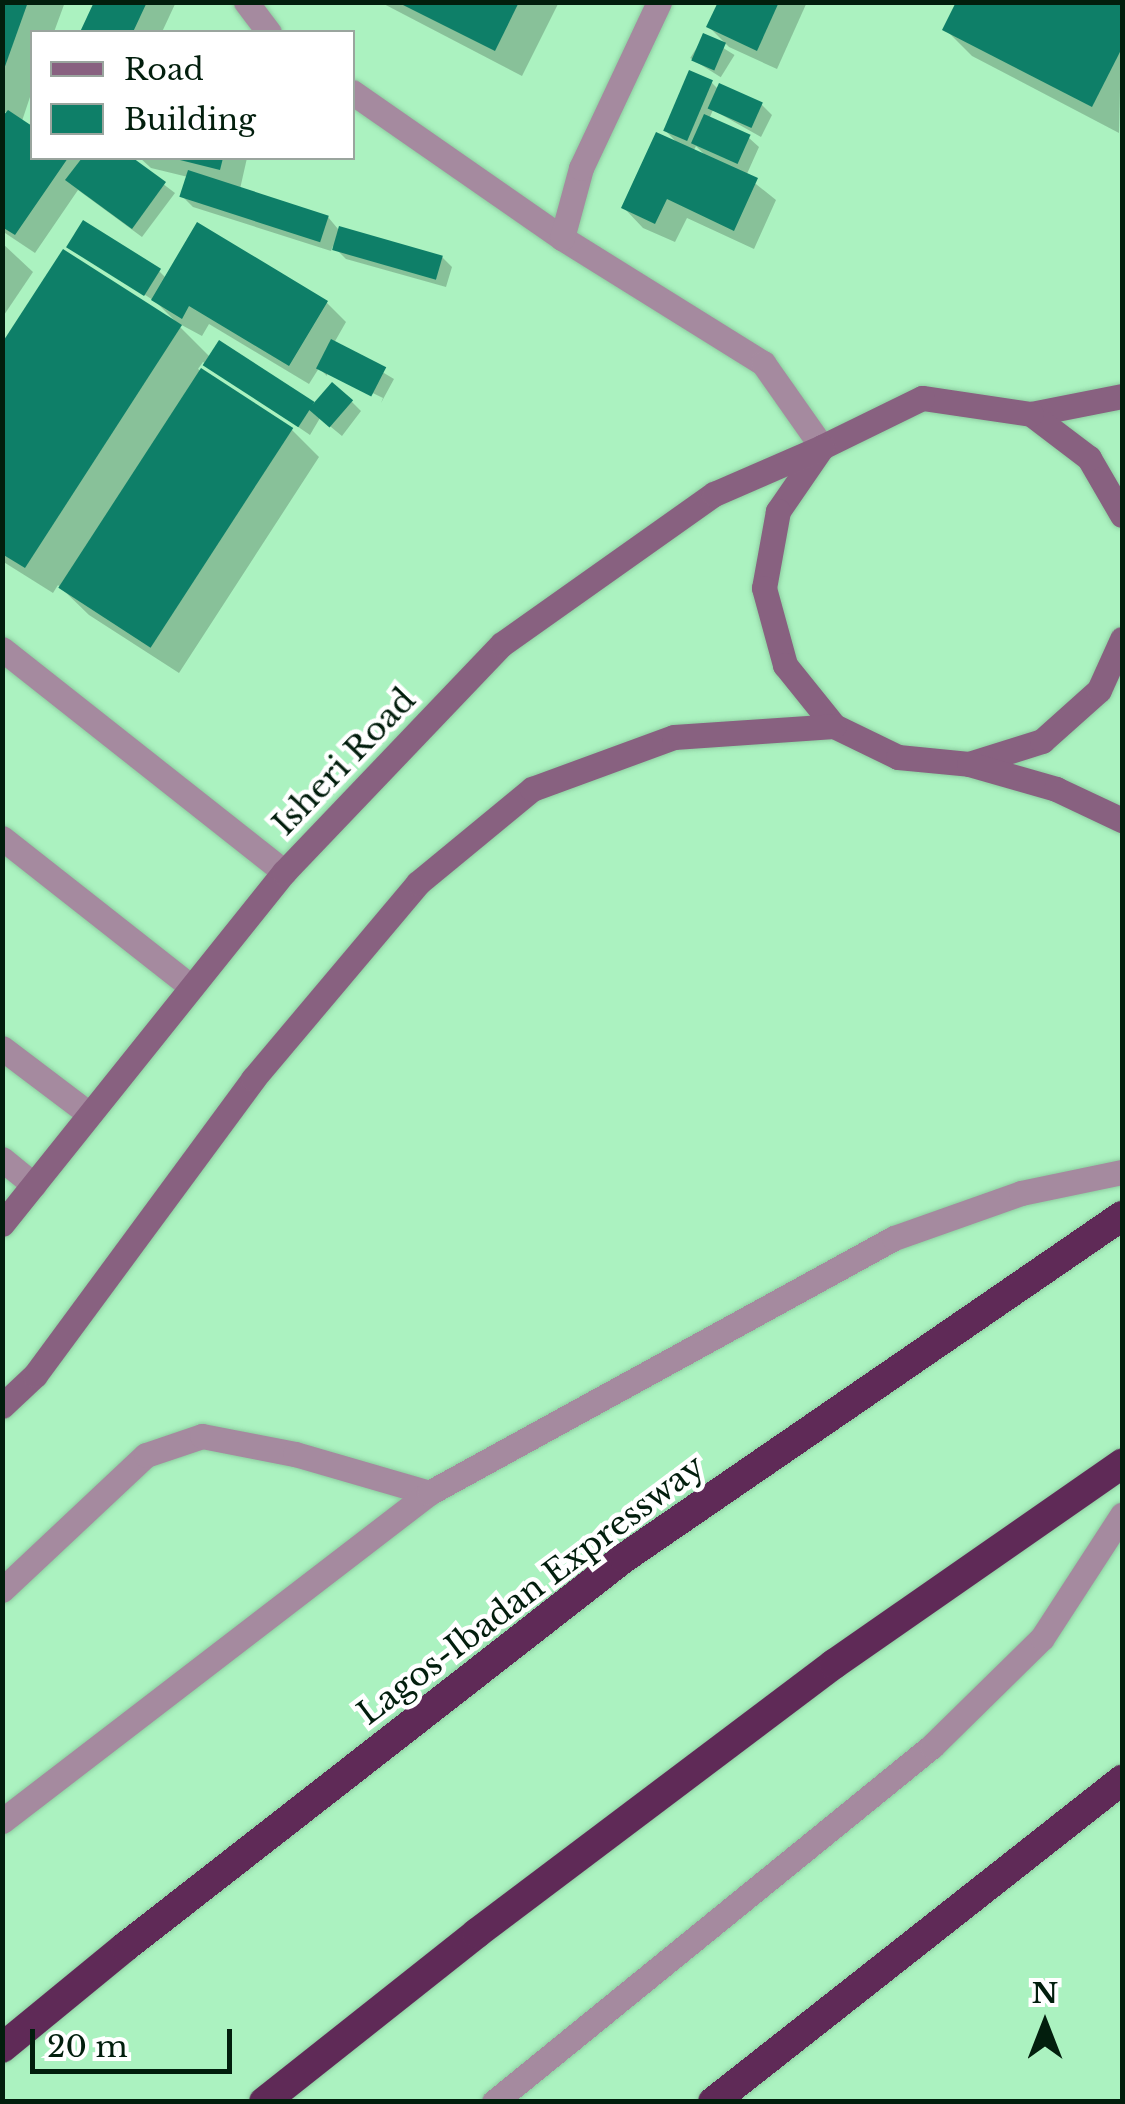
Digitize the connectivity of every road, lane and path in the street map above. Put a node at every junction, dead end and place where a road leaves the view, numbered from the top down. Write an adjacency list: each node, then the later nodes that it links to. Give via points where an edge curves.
1 (246, 2): 3 (street)
2 (659, 2): 5 (street, via 581,168)
3 (267, 30)
4 (355, 94): 5 (street)
5 (562, 238): 8 (street, via 763,362)
6 (1122, 396): 7 (main road)
7 (1031, 414): 8 (main road, Isheri Road, via 922,398); 9 (main road, Isheri Road, via 1089,458)
8 (822, 447): 12 (main road, Isheri Road, via 778,511 764,588 785,665); 16 (main road, Isheri Road, via 714,494 502,644)
9 (1122, 516)
10 (1122, 639): 13 (main road, Isheri Road, via 1099,690 1042,741)
11 (2, 649): 16 (street)
12 (834, 726): 13 (main road, Isheri Road, via 898,757); 25 (main road, Isheri Road, via 674,737 532,788 418,883 253,1078 35,1376)
13 (969, 764): 14 (main road, Isheri Road, via 1056,788)
14 (1122, 820)
15 (2, 838): 17 (street)
16 (284, 872): 17 (main road, Isheri Road)
17 (190, 986): 19 (main road, Isheri Road)
18 (2, 1048): 19 (street)
19 (88, 1114): 22 (main road, Isheri Road)
20 (2, 1159): 22 (street)
21 (1122, 1172): 27 (street, via 1021,1193 894,1238)
22 (34, 1186): 24 (main road, Isheri Road)
23 (1122, 1216): 32 (highway, Lagos-Ibadan Expressway, via 624,1558)
24 (2, 1224)
25 (2, 1406)
26 (1122, 1464): 33 (highway, via 834,1664)
27 (430, 1494): 29 (street, via 294,1454 202,1436 146,1455); 31 (street)
28 (1122, 1515): 34 (street, via 1042,1638 932,1746)
29 (2, 1590)
30 (1122, 1780): 35 (highway)
31 (2, 1821)
32 (2, 2048)
33 (264, 2102)
34 (494, 2102)
35 (713, 2102)

